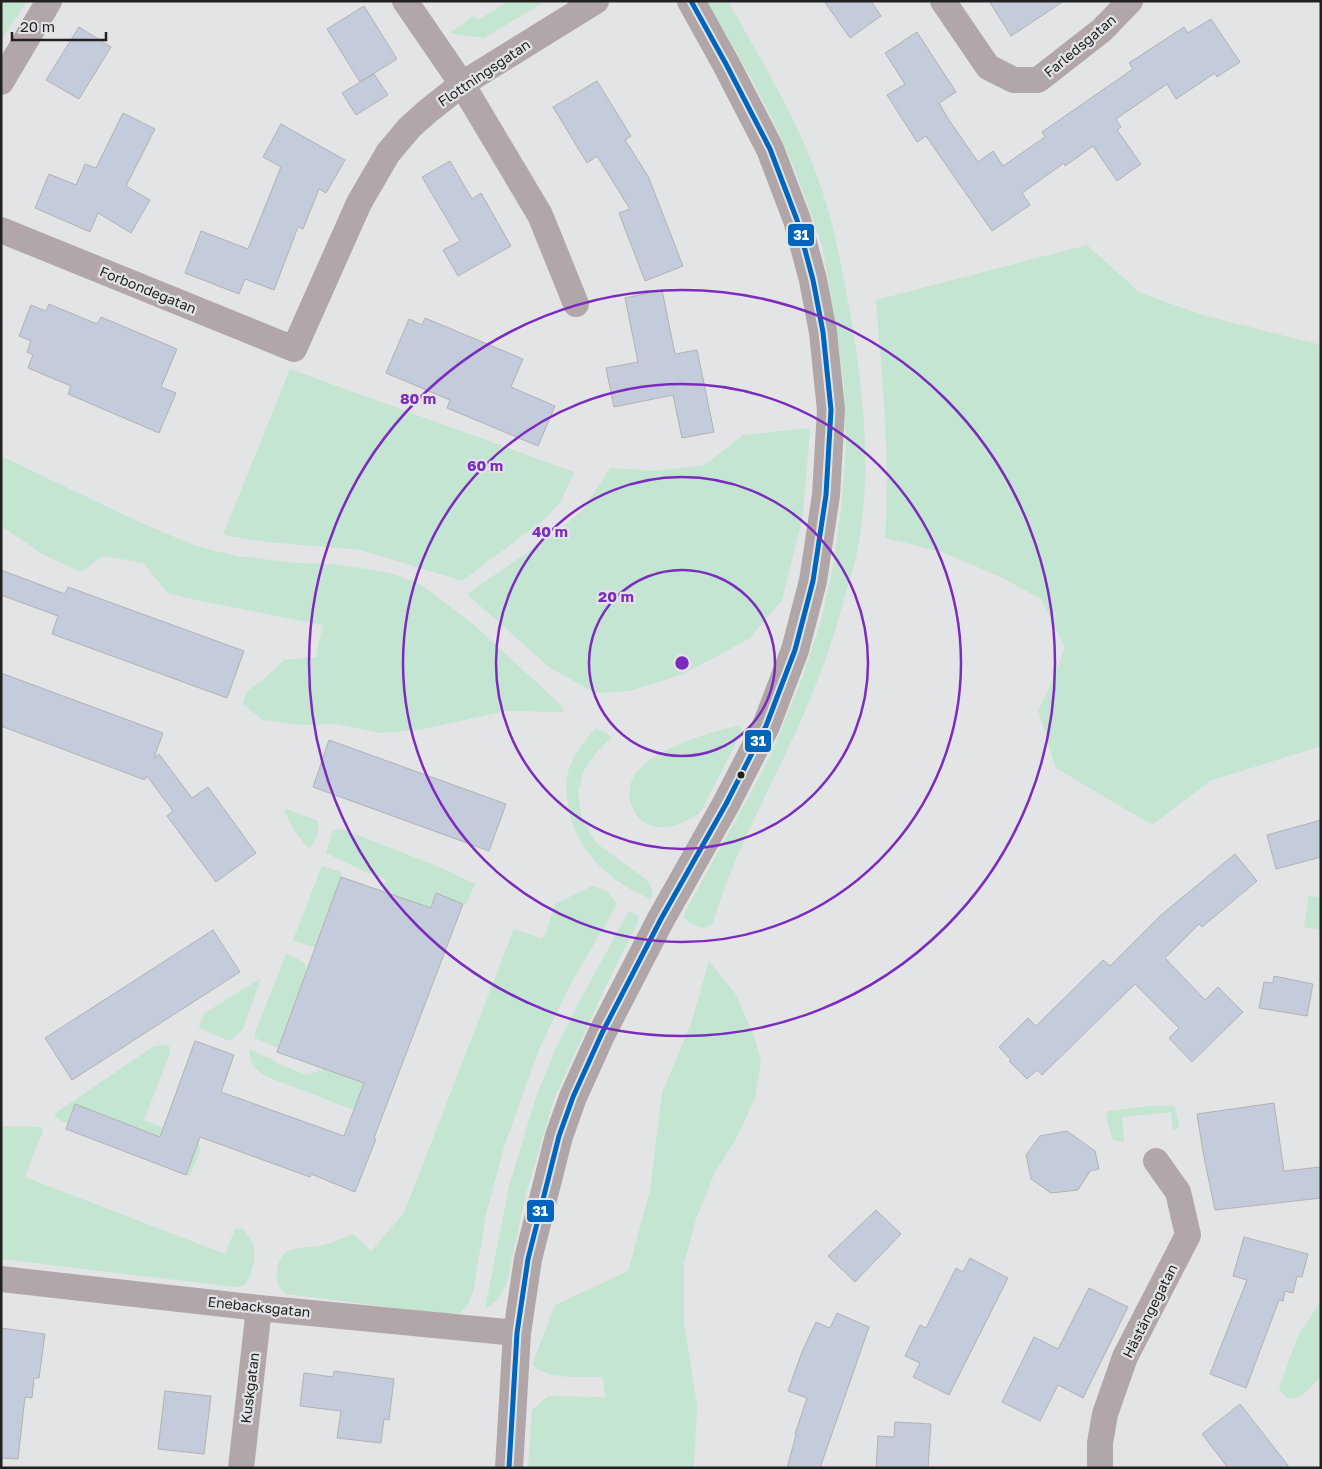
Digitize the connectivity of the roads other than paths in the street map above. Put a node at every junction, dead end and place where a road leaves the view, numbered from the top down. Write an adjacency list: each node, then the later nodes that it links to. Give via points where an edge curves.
1 (49, 1): 7 (street)
2 (405, 1): 8 (street)
3 (596, 1): 8 (street, Flottningsgatan)
4 (691, 1): 15 (street, via 770,148 797,220 813,280 825,352 831,410 826,495 811,589 795,650 766,726 661,919 573,1097 528,1259)
5 (943, 1): 6 (street, Farledsgatan, via 988,67 1014,80 1038,80 1102,30)
6 (1130, 1)
7 (1, 82)
8 (462, 84): 10 (street, via 540,215); 11 (street, Flottningsgatan, via 410,127 379,168 359,203)
9 (1, 230): 11 (street, Forbondegatan)
10 (576, 304)
11 (294, 349)
12 (1156, 1161): 18 (street, Hästängegatan, via 1178,1192 1188,1235 1125,1357 1105,1414)
13 (1, 1279): 14 (street, Enebacksgatan)
14 (259, 1308): 15 (street, Enebacksgatan); 16 (street, Kuskgatan)
15 (516, 1333): 17 (street)
16 (241, 1468)
17 (509, 1468)
18 (1100, 1468)

